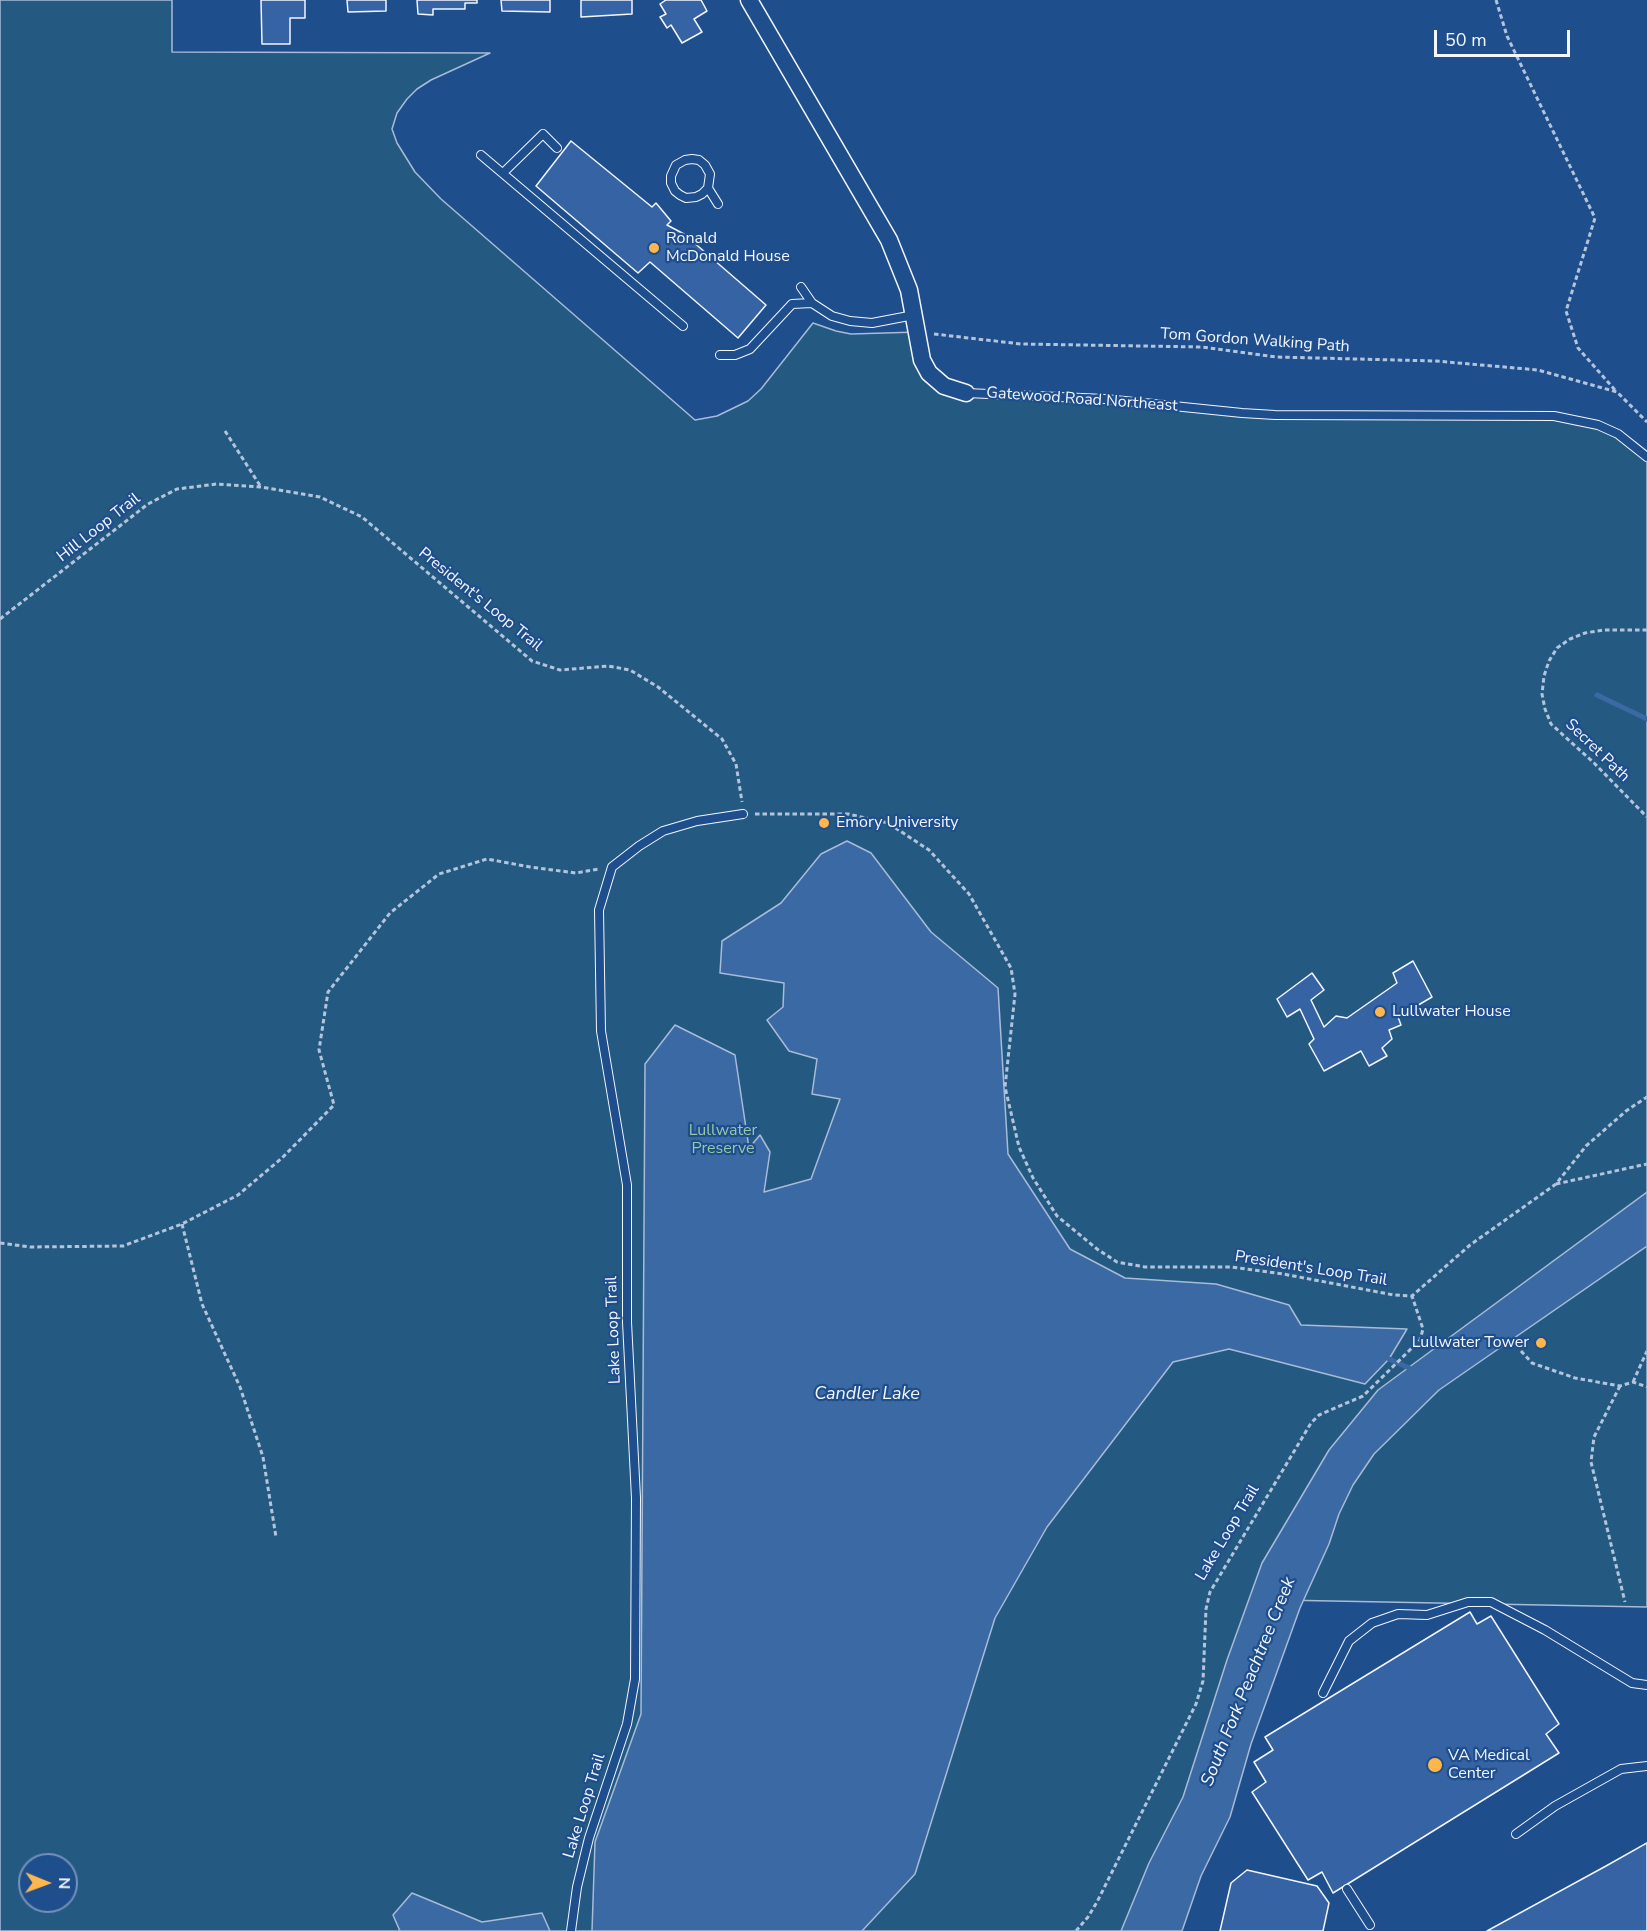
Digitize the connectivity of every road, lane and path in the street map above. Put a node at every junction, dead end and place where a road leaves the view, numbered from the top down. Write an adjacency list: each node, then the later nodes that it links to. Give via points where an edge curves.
1 (749, 0): 10 (street, Gatewood Road Northeast, via 889,240 906,282)
2 (1497, 0): 13 (path, via 1507,36 1595,218 1566,311 1578,348)
3 (557, 148): 5 (lane, via 543,134)
4 (481, 155): 5 (lane)
5 (503, 173): 11 (lane)
6 (708, 188): 6 (lane, via 710,174 699,160 684,160 676,165 671,183 680,195 696,198); 7 (lane)
7 (718, 204)
8 (801, 287): 9 (lane)
9 (812, 303): 10 (lane, via 849,321); 12 (lane, via 792,304 750,349)
10 (916, 324): 13 (path, Tom Gordon Walking Path, via 1021,344 1202,347 1276,357 1436,361 1538,370); 14 (street, Gatewood Road Northeast, via 922,360 930,373 944,386)
11 (683, 326)
12 (720, 355)
13 (1617, 392): 15 (path, Tom Gordon Walking Path)
14 (966, 393): 17 (lane, Gatewood Road Northeast, via 1105,399 1275,415 1554,416 1598,425 1618,434)
15 (1647, 422)
16 (225, 431): 18 (path)
17 (1647, 457)
18 (261, 487): 19 (path, Hill Loop Trail, via 217,484 177,489 148,504); 21 (path, President's Loop Trail, via 320,497 362,517 532,661 560,670 608,666 630,670 658,687 722,739 736,764)
19 (0, 620)
20 (1647, 630): 22 (path, Secret Path, via 1603,630 1570,639 1557,648 1549,661 1542,694 1551,724)
21 (743, 814): 23 (lane, via 663,831); 29 (path, President's Loop Trail, via 848,814 888,823 929,850 969,894 1011,968 1015,994 1005,1086 1019,1147 1032,1178 1057,1216 1097,1249 1117,1262 1145,1267 1231,1267)
22 (1647, 817)
23 (612, 867): 27 (path, via 576,873 487,859 439,874 390,912 328,992 319,1050 334,1105 282,1158 238,1195); 43 (lane, Lake Loop Trail, via 599,910 601,1031 627,1185 627,1322 636,1498 635,1679 627,1724 589,1838)
24 (1647, 1097): 26 (path, via 1586,1146)
25 (1647, 1164): 26 (path)
26 (1556, 1184): 29 (path, via 1470,1245)
27 (182, 1224): 28 (path, via 123,1246 30,1247); 35 (path, via 202,1304 240,1387 263,1457)
28 (0, 1243)
29 (1412, 1296): 44 (path, Lake Loop Trail, via 1424,1329 1420,1340 1363,1396 1319,1415 1311,1423 1210,1592 1203,1681 1196,1704 1097,1902)
30 (1521, 1351): 33 (path, via 1532,1363 1575,1378)
31 (1647, 1351): 32 (path)
32 (1634, 1382): 33 (path); 34 (path)
33 (1620, 1386): 36 (path, via 1594,1437 1591,1462)
34 (1647, 1387)
35 (276, 1537)
36 (1625, 1602)
37 (1647, 1685): 38 (lane, via 1632,1683 1491,1602 1468,1602 1428,1615 1398,1614 1372,1623 1349,1641)
38 (1323, 1693)
39 (1647, 1766): 40 (lane, via 1621,1770 1555,1806)
40 (1516, 1834)
41 (1347, 1889): 42 (lane)
42 (1370, 1925)
43 (571, 1931)
44 (1076, 1931)

